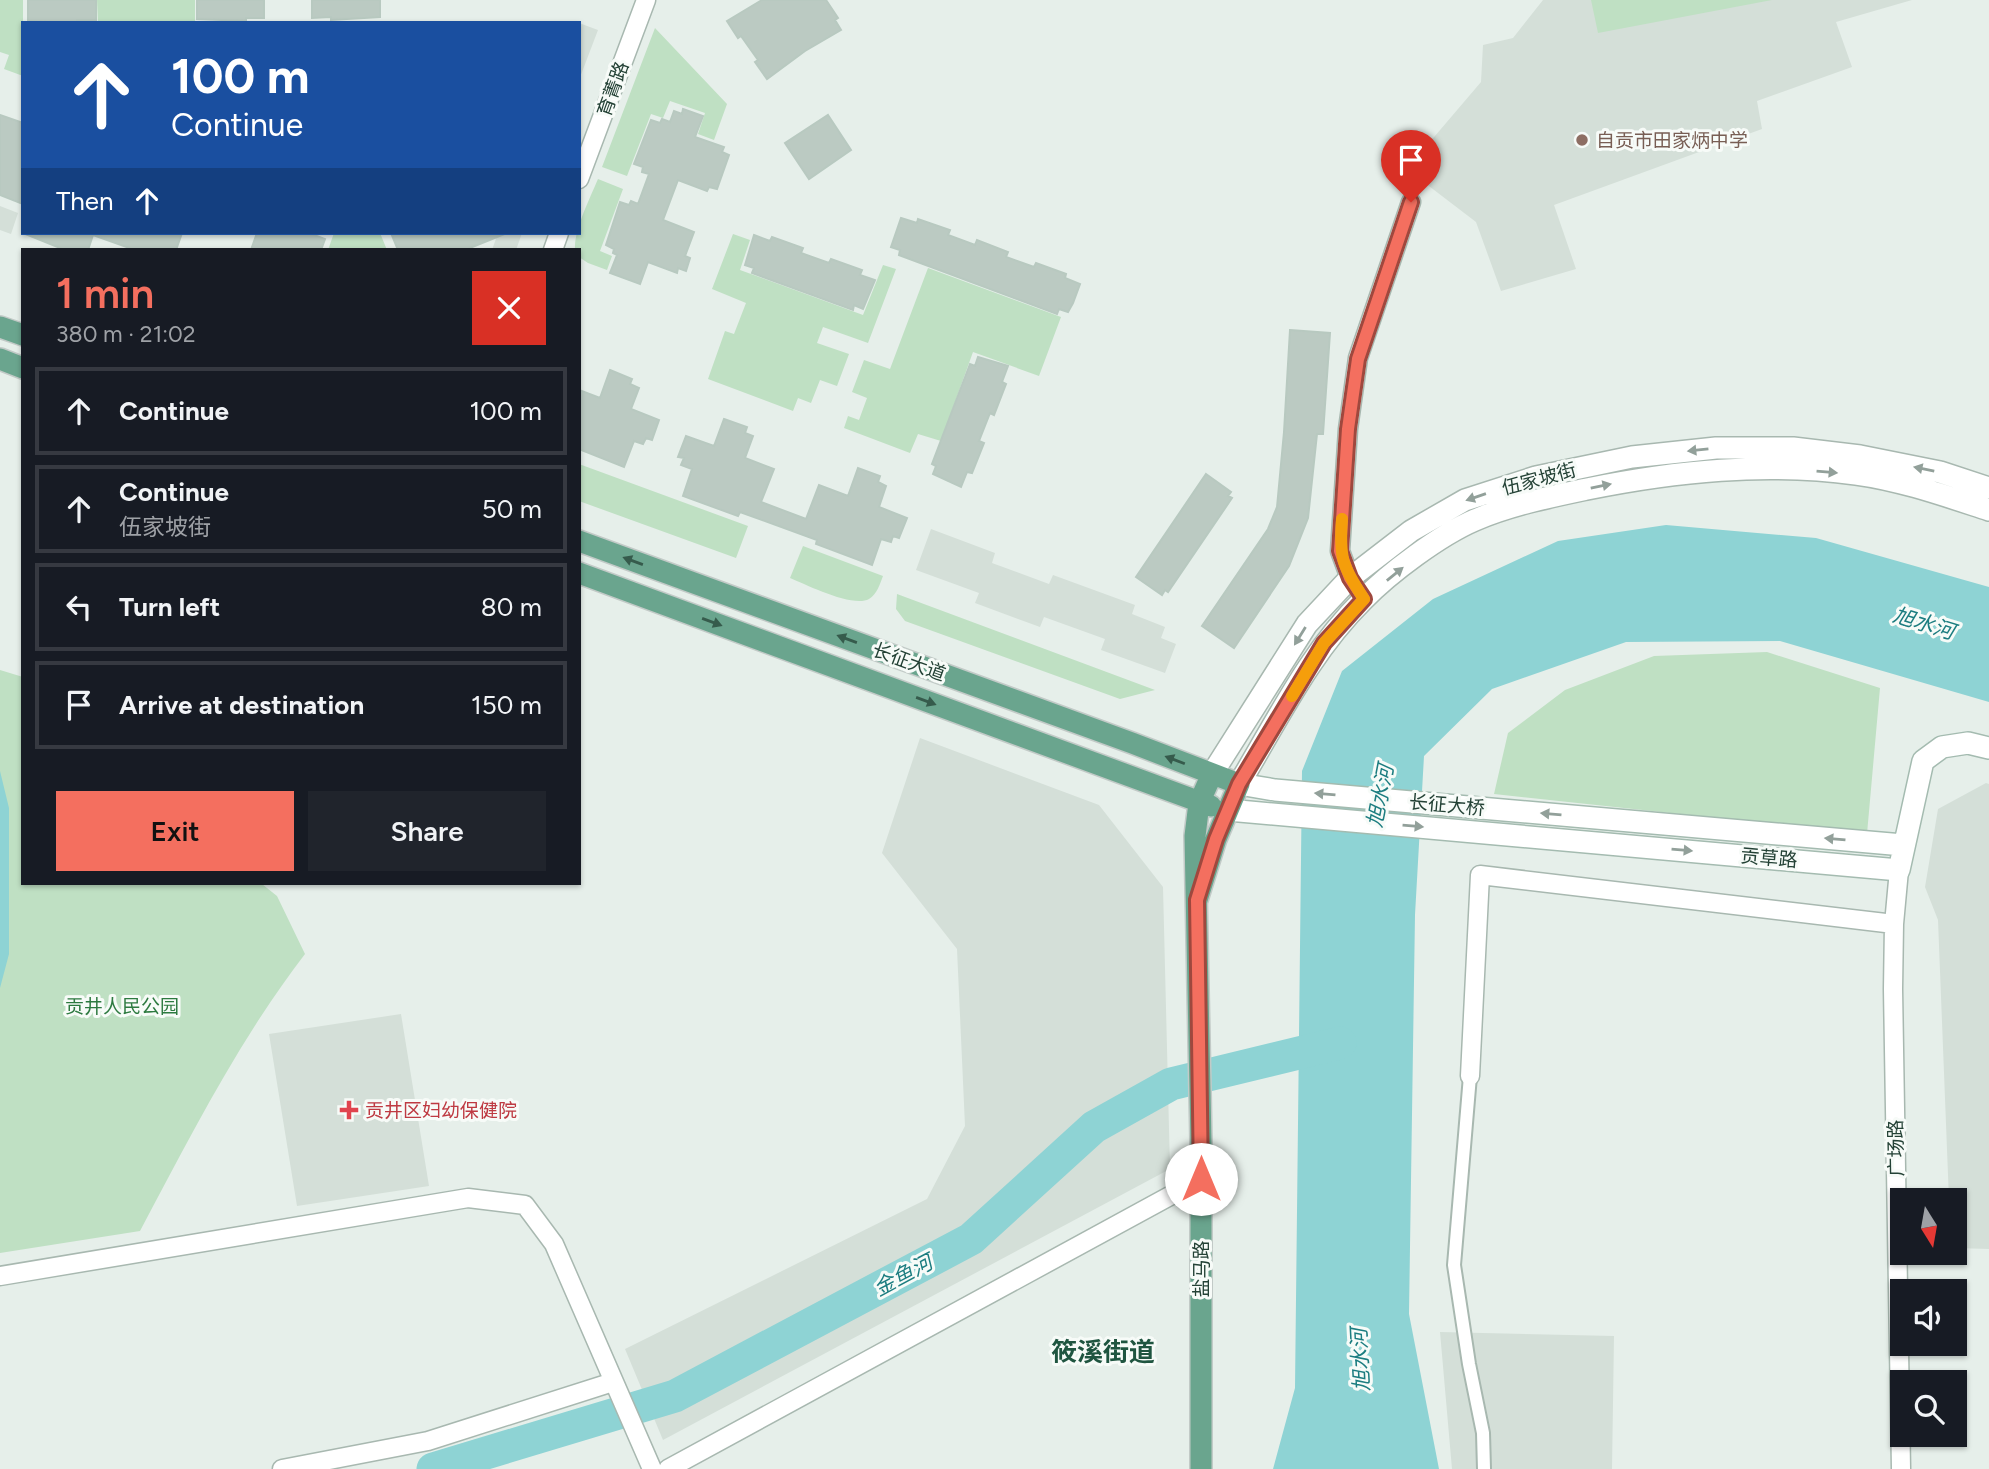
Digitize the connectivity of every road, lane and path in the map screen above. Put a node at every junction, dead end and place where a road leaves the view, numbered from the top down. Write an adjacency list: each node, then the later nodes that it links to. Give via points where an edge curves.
1 (646, 0): 2 (street, 育菁路)
2 (581, 174)
3 (1411, 202): 12 (street, via 1358,359 1340,551)
4 (0, 327): 5 (main road)
5 (21, 334)
6 (0, 359): 7 (main road)
7 (21, 367)
8 (1989, 488): 12 (street, 伍家坡街, one-way to 12, via 1940,472 1793,448 1716,448 1632,457 1536,477 1465,500 1411,531)
9 (1989, 510): 13 (street, 伍家坡街, one-way to 9, via 1423,551 1474,520 1545,498 1633,480 1719,468 1792,468 1858,474)
10 (581, 542): 15 (main road, 长征大道, one-way to 10)
11 (581, 574): 17 (main road, 长征大道, one-way to 17)
12 (1350, 578): 13 (street); 15 (street, 伍家坡街, one-way to 15, via 1307,624)
13 (1364, 599): 16 (street, 伍家坡街, via 1324,643)
14 (1989, 748): 21 (street, via 1968,743 1942,747 1923,761)
15 (1212, 774): 16 (main road, 长征大道); 17 (main road, 盐马路)
16 (1239, 784): 18 (main road); 19 (street, 长征大桥, one-way to 16)
17 (1199, 803): 18 (main road, 长征大道); 23 (main road, 盐马路)
18 (1228, 810): 20 (street, 长征大桥, one-way to 20); 23 (main road)
19 (1619, 820): 21 (street, 贡草路, one-way to 19)
20 (1614, 844): 22 (street, 贡草路, one-way to 22)
21 (1903, 845): 22 (street)
22 (1899, 870): 24 (street, 广场路)
23 (1197, 900): 26 (main road, 盐马路)
24 (1894, 924): 25 (street, via 1479,875); 34 (street, 广场路)
25 (1470, 1076): 33 (street, via 1454,1265 1483,1433)
26 (1201, 1179): 31 (street); 32 (main road, 盐马路)
27 (0, 1276): 28 (street, via 468,1198 525,1205 554,1244)
28 (613, 1382): 29 (street, via 428,1441); 30 (street)
29 (282, 1469)
30 (652, 1469)
31 (668, 1469)
32 (1201, 1469)
33 (1484, 1469)
34 (1901, 1469)

